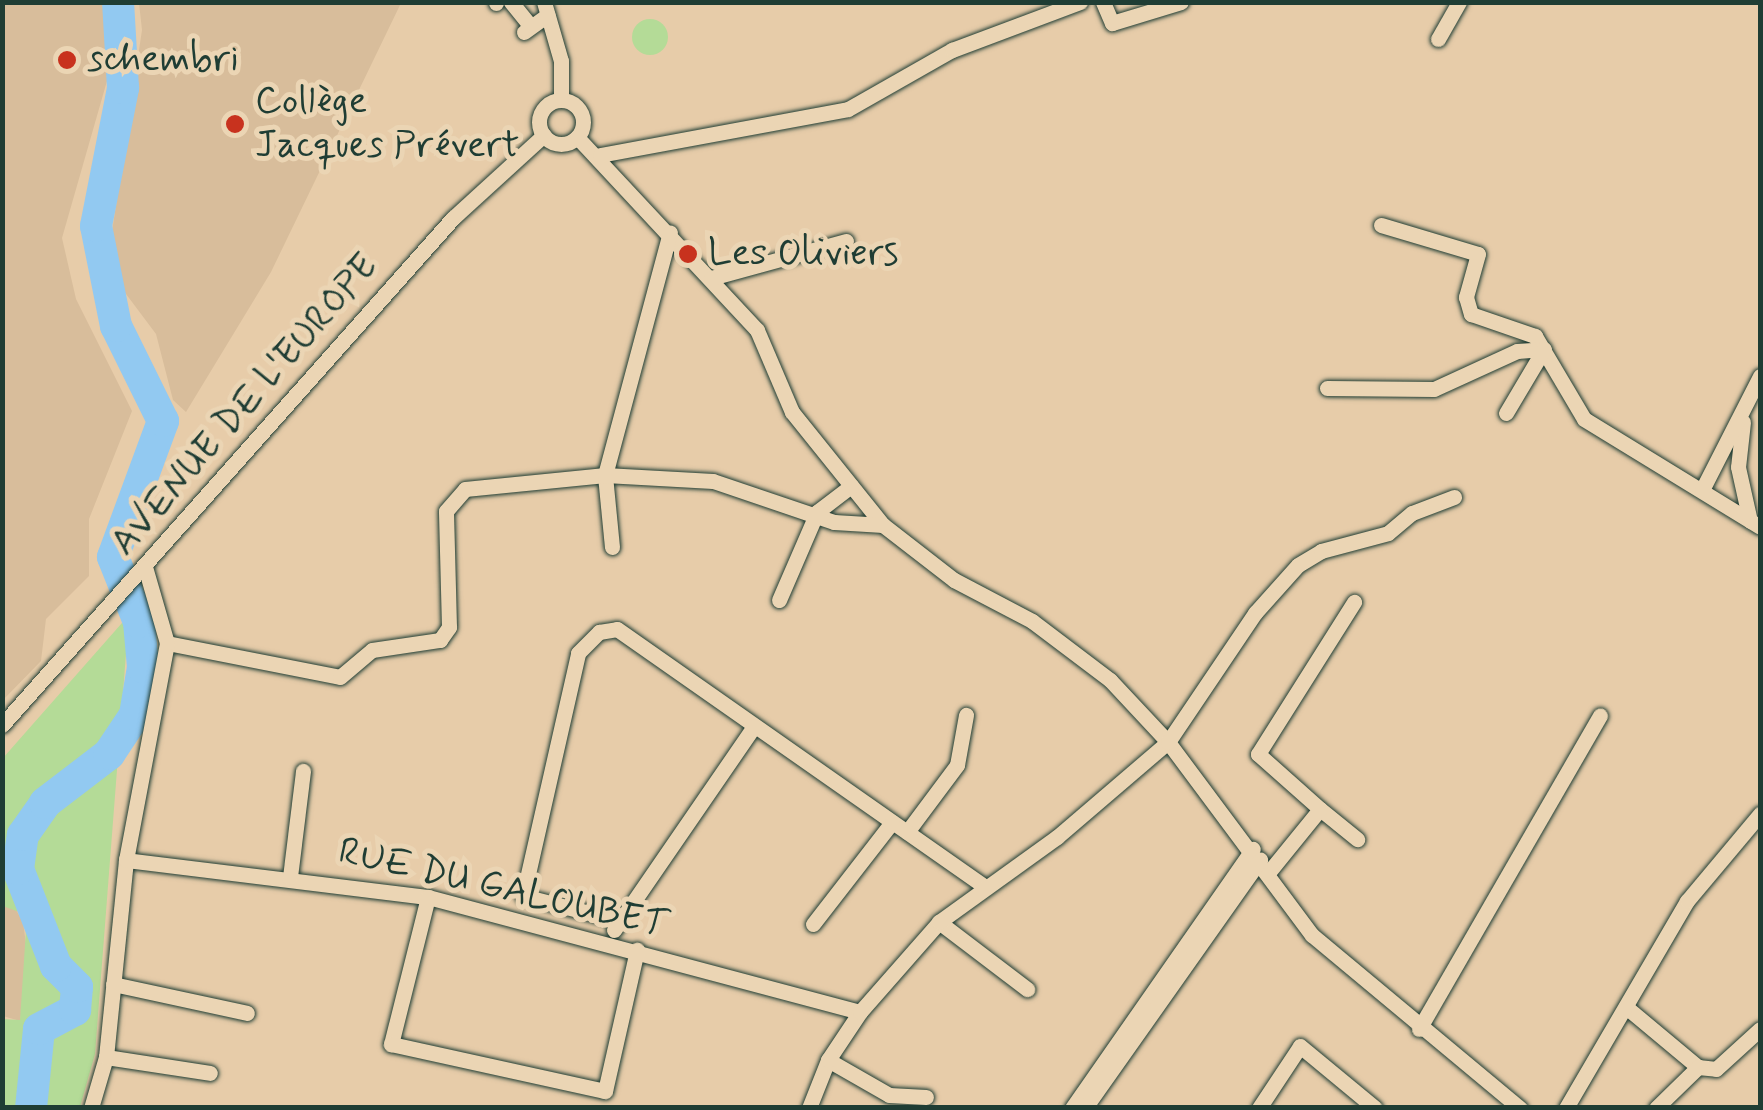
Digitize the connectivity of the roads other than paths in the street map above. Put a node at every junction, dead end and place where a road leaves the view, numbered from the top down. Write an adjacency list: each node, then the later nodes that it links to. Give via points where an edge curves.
1 (511, 2): 6 (street, via 526,28)
2 (1080, 2): 11 (street, via 952,50 848,110)
3 (1103, 2): 4 (street, via 1112,22)
4 (1181, 2)
5 (1459, 2): 7 (street)
6 (546, 9): 8 (street, via 561,61)
7 (1438, 39)
8 (562, 100): 9 (street, via 540,115); 10 (street, via 580,110)
9 (544, 135): 10 (street, via 560,144); 29 (street, AVENUE DE L'EUROPE, via 453,218)
10 (577, 136): 11 (street)
11 (600, 154): 13 (street)
12 (1381, 225): 16 (street, via 1478,254 1466,297 1471,314 1534,336)
13 (670, 233): 15 (street); 21 (street)
14 (846, 240): 15 (street)
15 (710, 278): 22 (street, via 757,330 792,412)
16 (1544, 349): 18 (street, via 1518,350 1434,389); 20 (street); 23 (street, via 1584,419)
17 (1760, 376): 19 (street)
18 (1327, 388)
19 (1745, 409): 23 (street); 26 (street, via 1738,467)
20 (1506, 413)
21 (605, 475): 25 (street, via 713,481); 28 (street); 32 (street, via 464,490 446,511 449,627 440,640 372,650 340,677)
22 (851, 486): 25 (street); 27 (street)
23 (1702, 490): 26 (street)
24 (1454, 496): 37 (street, via 1412,513 1388,533 1321,551 1298,566 1255,614)
25 (818, 512): 27 (street, via 858,528); 30 (street)
26 (1755, 524)
27 (883, 525): 37 (street, via 954,580 1032,621 1110,680)
28 (612, 546)
29 (142, 571): 32 (street); 35 (street, AVENUE DE L'EUROPE)
30 (780, 600)
31 (1354, 602): 39 (street, via 1258,754)
32 (167, 643): 44 (street)
33 (966, 715): 42 (street, via 957,764)
34 (1600, 716): 59 (street)
35 (2, 725)
36 (754, 726): 41 (street); 49 (street); 49 (street, via 618,629 599,632 578,653 523,896)
37 (1168, 742): 45 (street); 47 (street)
38 (303, 771): 46 (street)
39 (1320, 809): 43 (street); 45 (street)
40 (1760, 814): 56 (street, via 1687,901)
41 (892, 822): 42 (street); 51 (street)
42 (906, 832): 47 (street)
43 (1357, 839)
44 (126, 860): 46 (street, RUE DU GALOUBET); 54 (street)
45 (1260, 861): 59 (street, via 1312,935); 68 (street); 69 (street)
46 (290, 878): 48 (street, RUE DU GALOUBET)
47 (985, 887): 50 (street)
48 (428, 897): 52 (street, RUE DU GALOUBET); 53 (street, via 391,1044 604,1091)
49 (617, 920): 52 (street)
50 (939, 922): 55 (street); 57 (street)
51 (813, 924)
52 (610, 943): 53 (street, RUE DU GALOUBET)
53 (637, 950): 57 (street, RUE DU GALOUBET)
54 (112, 984): 58 (street); 61 (street)
55 (1027, 990)
56 (1626, 1007): 63 (street); 73 (street)
57 (860, 1012): 62 (street)
58 (248, 1013)
59 (1419, 1029): 72 (street)
60 (1760, 1029): 63 (street, via 1716,1069)
61 (106, 1057): 64 (street); 66 (street)
62 (828, 1060): 65 (street, via 888,1096); 67 (street)
63 (1698, 1068): 74 (street)
64 (210, 1073)
65 (926, 1097)
66 (91, 1108)
67 (809, 1108)
68 (1072, 1108)
69 (1086, 1108)
70 (1260, 1108): 71 (street, via 1300,1046)
71 (1376, 1108)
72 (1520, 1108)
73 (1566, 1108)
74 (1656, 1108)

